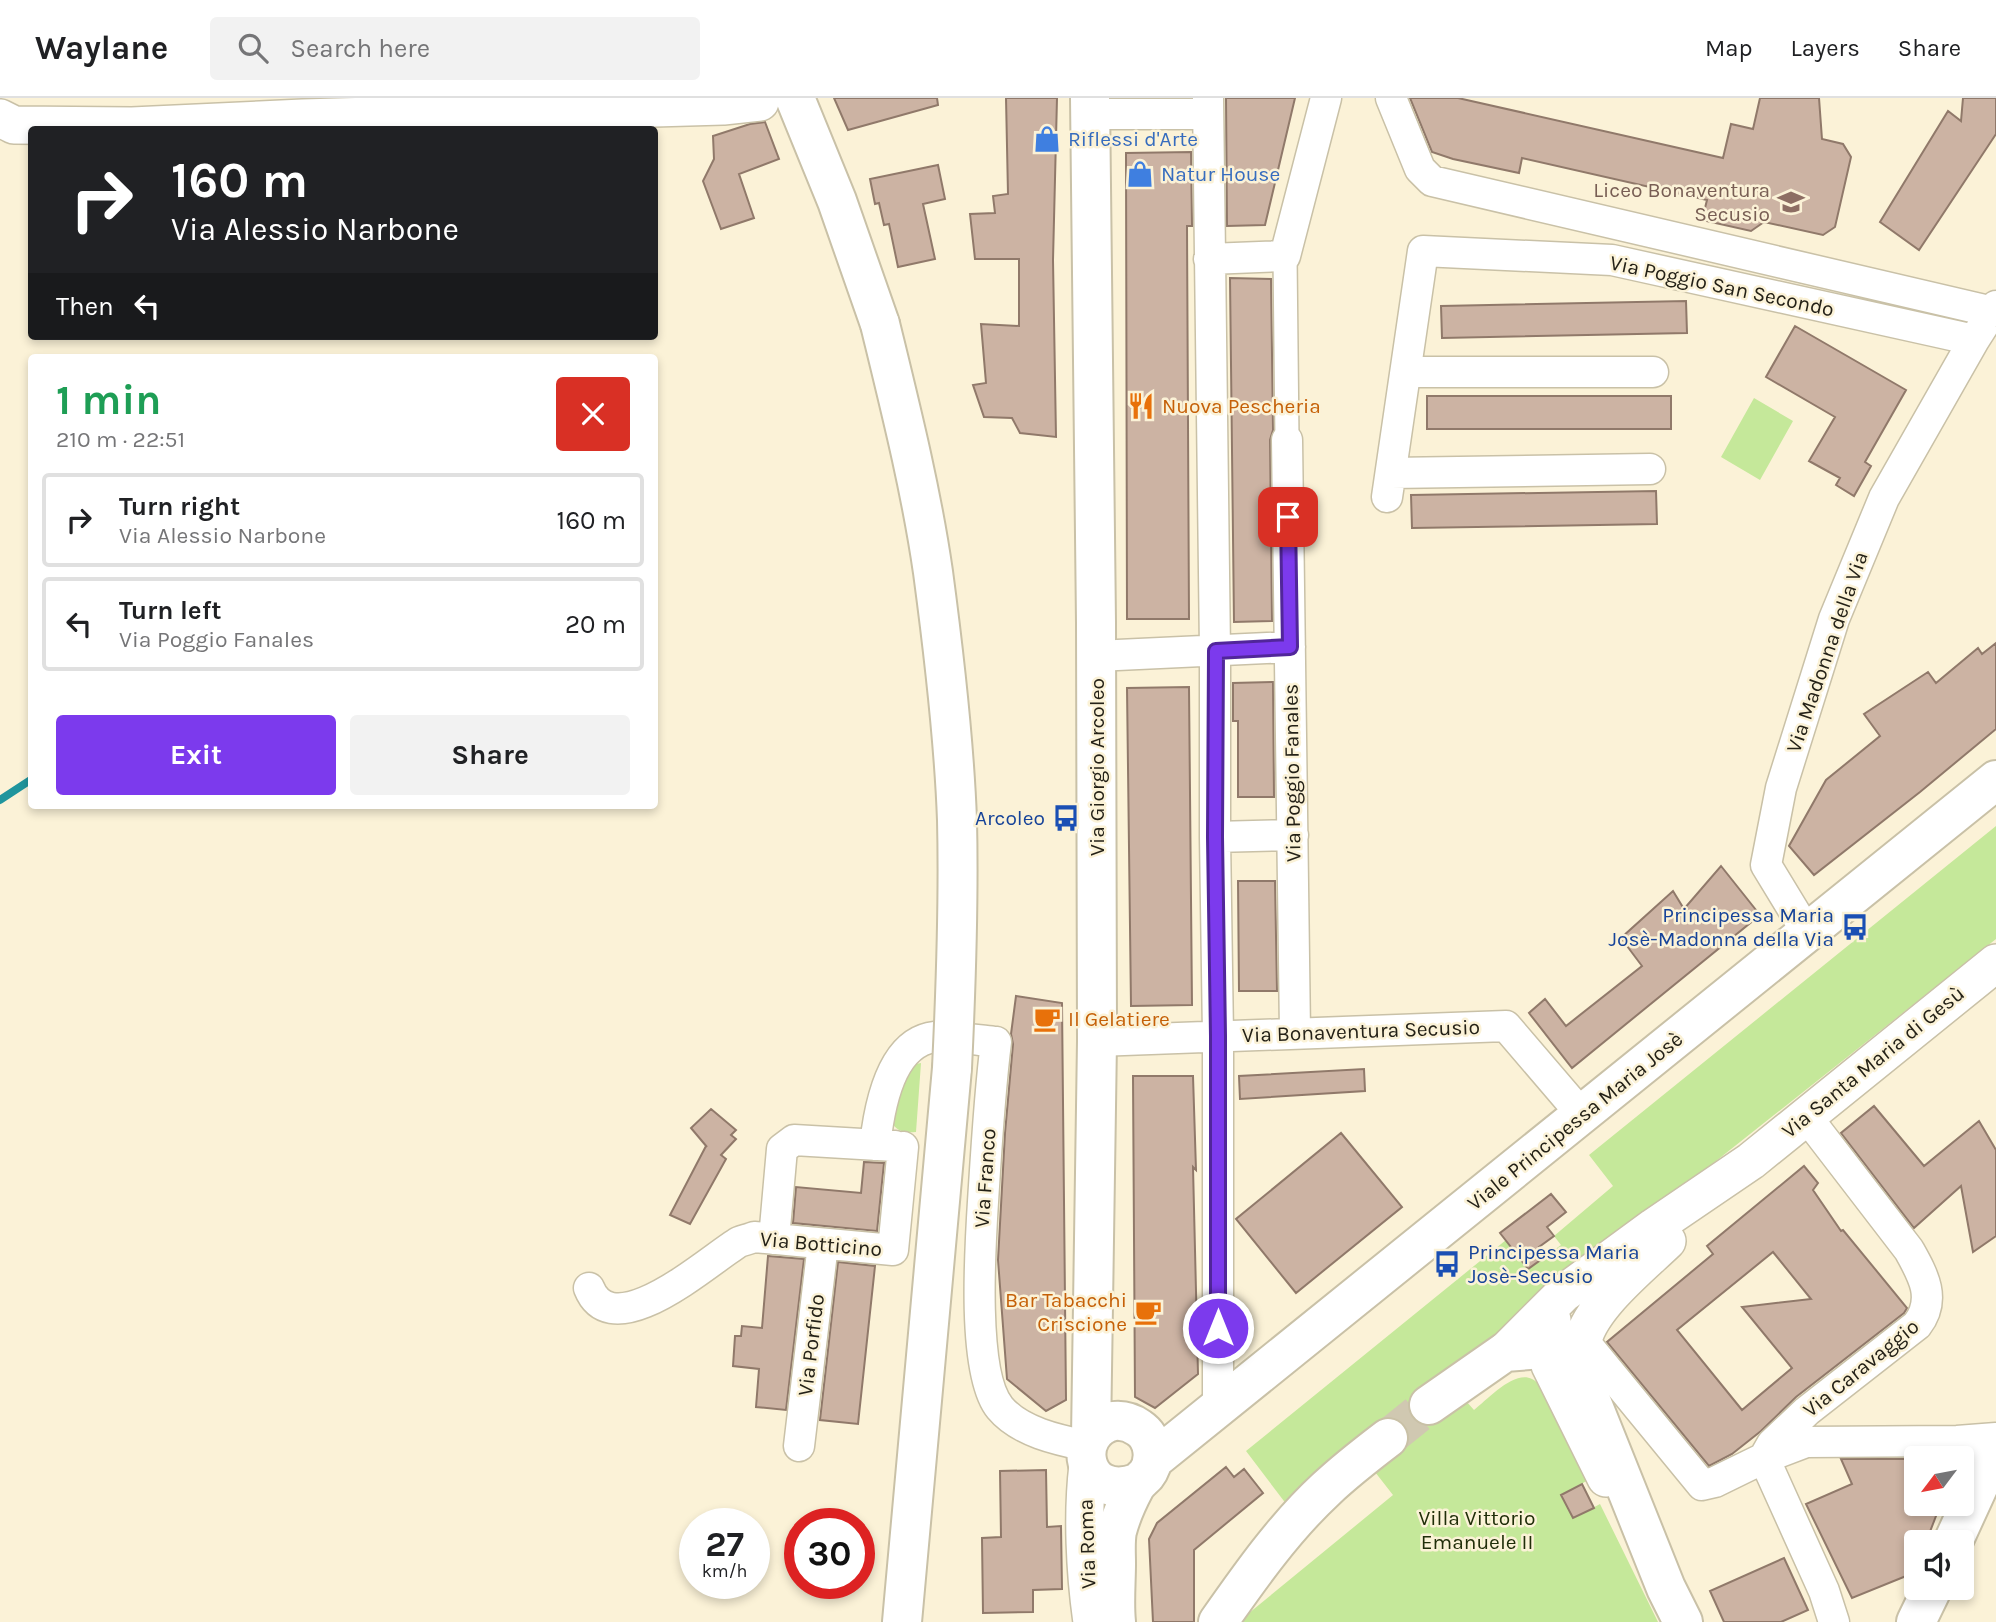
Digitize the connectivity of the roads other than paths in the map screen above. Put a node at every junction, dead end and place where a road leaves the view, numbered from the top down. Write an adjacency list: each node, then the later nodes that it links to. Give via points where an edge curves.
1 (1326, 98): 8 (street, Via Poggio Fanales)
2 (1391, 98): 10 (street, via 1420,169 1432,180)
3 (778, 100): 4 (street); 30 (main road, bridge, via 837,201 880,324 930,556 948,694 957,833 958,944)
4 (719, 102): 7 (street, via 132,126 14,125)
5 (1091, 106): 6 (street); 18 (main road, Via Giorgio Arcoleo)
6 (1208, 106): 9 (street)
7 (0, 118)
8 (1285, 256): 9 (street); 14 (street, Via Poggio Fanales)
9 (1209, 259): 17 (street)
10 (1994, 309): 11 (street, Via Madonna della Via)
11 (1973, 340): 12 (street, Via Poggio San Secondo, via 1612,260 1423,251); 22 (street, Via Madonna della Via, via 1884,498 1834,619 1782,788 1766,865)
12 (1406, 372): 13 (street); 15 (street, Via Poggio San Secondo, via 1389,485)
13 (1653, 372)
14 (1287, 440): 16 (street, Via Poggio Fanales)
15 (1650, 470)
16 (1290, 647): 17 (street); 20 (street, Via Poggio Fanales)
17 (1216, 651): 18 (street); 21 (street)
18 (1096, 656): 26 (main road, Via Giorgio Arcoleo)
19 (1996, 780): 22 (main road, Viale Principessa Maria Josè)
20 (1293, 835): 21 (street); 24 (street, Via Poggio Fanales)
21 (1215, 837): 25 (street)
22 (1808, 934): 27 (main road, Viale Principessa Maria Josè)
23 (1996, 964): 28 (street, Via Santa Maria di Gesù)
24 (1295, 1033): 25 (street, Via Bonaventura Secusio); 27 (street, Via Bonaventura Secusio, via 1506,1026)
25 (1218, 1036): 26 (street, Via Bonaventura Secusio); 40 (street)
26 (1097, 1041): 45 (main road, Via Giorgio Arcoleo)
27 (1583, 1116): 40 (main road, Viale Principessa Maria Josè)
28 (1806, 1116): 31 (street, Via Santa Maria di Gesù); 46 (street, Via Caravaggio, via 1909,1250 1921,1272 1928,1302 1917,1325 1807,1411 1772,1444)
29 (889, 1146): 30 (street); 32 (street, via 794,1140 782,1149); 33 (street, Via Botticino, via 893,1250); 45 (street, Via Franco, via 878,1117 894,1069 906,1052 935,1037 996,1042 979,1279 982,1345 990,1390 1013,1419 1039,1434)
30 (944, 1150): 52 (main road)
31 (1751, 1161): 35 (street); 38 (street, via 1622,1284 1596,1314)
32 (774, 1238): 33 (street, Via Botticino); 34 (street, Via Botticino, via 740,1242 679,1284 632,1307 603,1306)
33 (823, 1244): 43 (street, Via Porfido)
34 (589, 1288)
35 (1564, 1293): 36 (street); 37 (street)
36 (1546, 1349): 37 (main road); 38 (main road, via 1555,1348 1570,1358); 49 (street, via 1549,1365)
37 (1505, 1352): 39 (main road)
38 (1581, 1356): 46 (street, via 1702,1485); 49 (main road)
39 (1429, 1405)
40 (1218, 1408): 47 (main road, Viale Principessa Maria Josè)
41 (1388, 1437): 54 (main road, via 1326,1489 1287,1530)
42 (1996, 1438): 46 (street, via 1806,1442)
43 (799, 1446)
44 (1996, 1448): 48 (main road)
45 (1089, 1449): 47 (main road, via 1095,1478 1108,1486 1123,1488); 47 (main road, via 1102,1425 1116,1420 1132,1423 1152,1445); 51 (street, Via Roma)
46 (1764, 1458): 50 (street)
47 (1145, 1472): 53 (main road, via 1117,1533)
48 (1974, 1494)
49 (1666, 1588): 55 (main road)
50 (1824, 1591): 56 (street); 57 (street)
51 (1083, 1614)
52 (902, 1622)
53 (1116, 1622)
54 (1218, 1622)
55 (1683, 1622)
56 (1834, 1622)
57 (1845, 1622)

